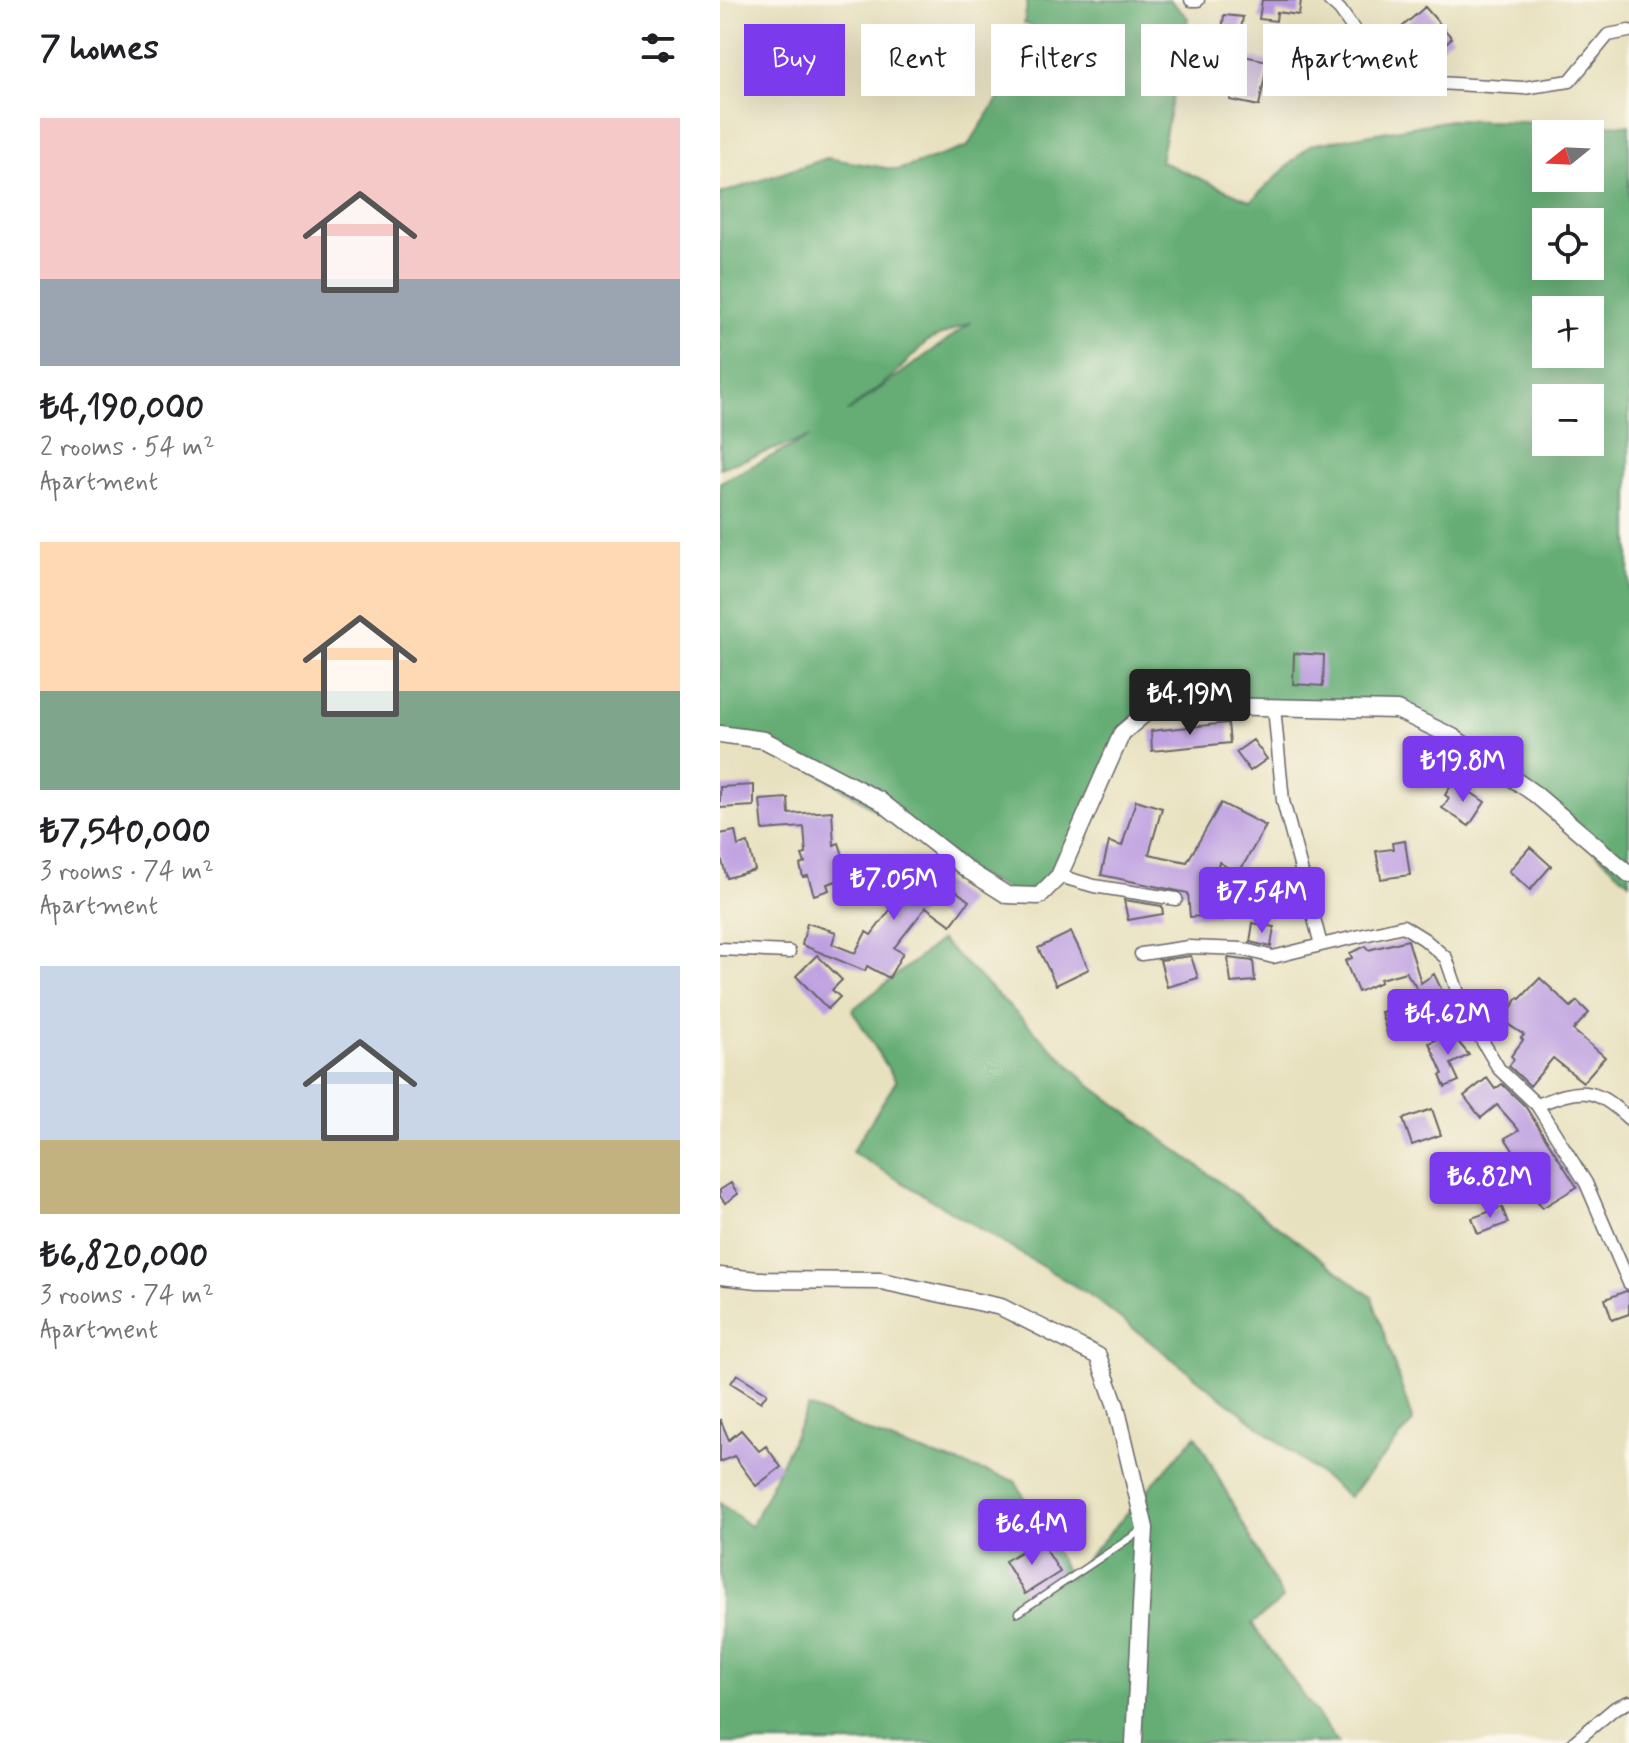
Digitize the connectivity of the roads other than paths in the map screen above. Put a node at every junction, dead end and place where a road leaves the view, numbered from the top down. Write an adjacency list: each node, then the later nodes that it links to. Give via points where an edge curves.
1 (1191, 0): 2 (street)
2 (1198, 0)
3 (1329, 0): 4 (street, via 1378,64 1421,82 1523,88 1570,81 1608,35)
4 (1629, 31)
5 (1274, 707): 7 (street, via 1397,710 1453,737 1535,794); 8 (street, via 1174,705 1148,711 1122,733); 10 (street, via 1283,801)
6 (720, 734): 8 (street, via 764,740 879,800 1007,895 1039,896)
7 (1629, 874)
8 (1059, 876): 9 (street)
9 (1176, 899)
10 (1321, 945): 13 (street, via 1273,957 1242,949 1189,947); 14 (street, via 1403,926 1424,939 1446,958 1464,1010 1499,1069)
11 (720, 949): 12 (street)
12 (789, 952)
13 (1141, 954)
14 (1537, 1105): 15 (street, via 1571,1091 1591,1093); 17 (street, via 1586,1183)
15 (1629, 1119)
16 (720, 1276): 18 (street, via 881,1281 1001,1307 1098,1356 1116,1406)
17 (1629, 1283)
18 (1145, 1528): 19 (lane); 21 (street)
19 (1018, 1613)
20 (1629, 1702): 22 (street)
21 (1134, 1743)
22 (1573, 1743)

